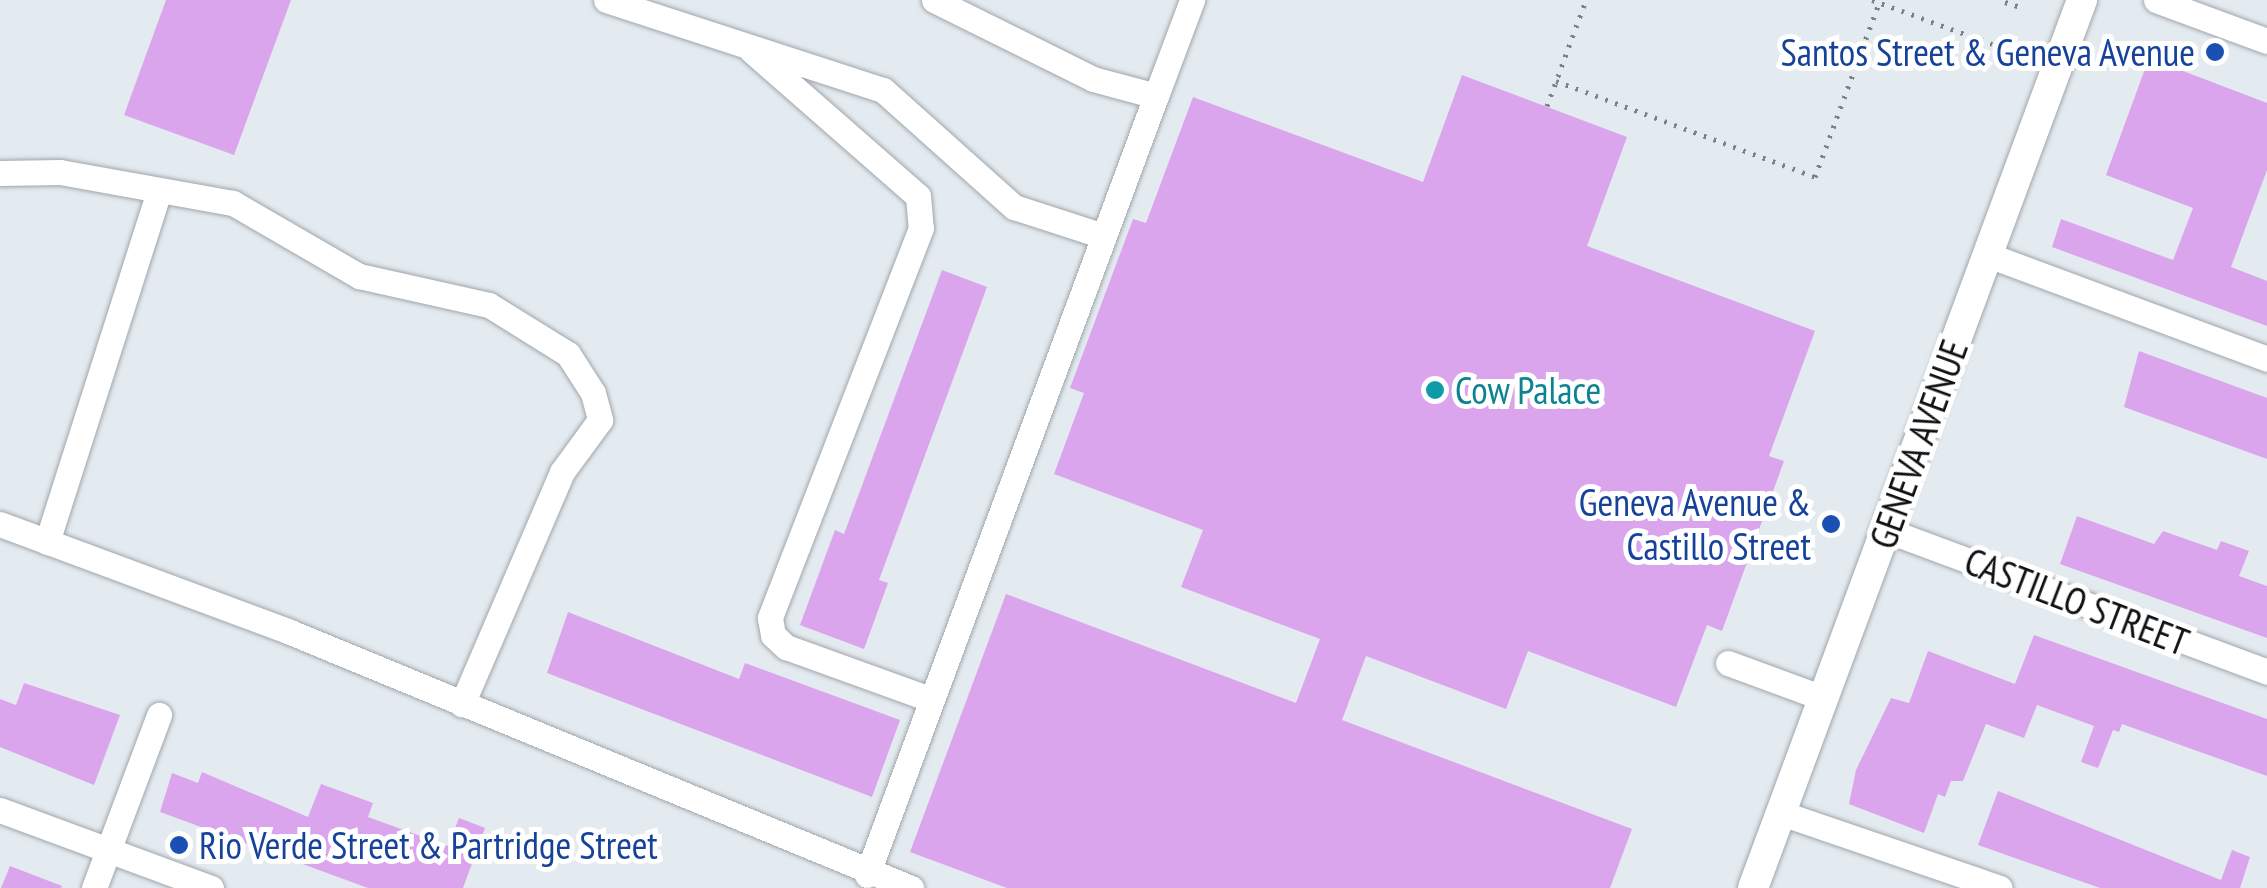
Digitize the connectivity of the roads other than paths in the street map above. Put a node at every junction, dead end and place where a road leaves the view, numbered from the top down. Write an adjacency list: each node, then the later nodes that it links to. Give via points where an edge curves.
1 (606, 0): 7 (street)
2 (934, 0): 8 (street, via 1094,79)
3 (1192, 0): 8 (street)
4 (2082, 0): 12 (main road, GENEVA AVENUE)
5 (2156, 0): 6 (street)
6 (2267, 41)
7 (750, 50): 11 (street, via 883,90 1014,207); 19 (street, via 918,196 921,228 770,618 773,635 786,647)
8 (1156, 96): 11 (street)
9 (0, 173): 10 (street, via 60,172)
10 (159, 190): 16 (street); 21 (street, via 234,203 359,276 489,305 568,354 593,393 600,420 562,472)
11 (1100, 235): 19 (street)
12 (1988, 255): 13 (street); 15 (main road, GENEVA AVENUE)
13 (2267, 359)
14 (0, 524): 16 (street)
15 (1886, 530): 18 (street, CASTILLO STREET); 20 (main road, GENEVA AVENUE)
16 (47, 542): 21 (street)
17 (1728, 662): 20 (street)
18 (2267, 672)
19 (928, 698): 26 (street)
20 (1823, 698): 24 (main road, GENEVA AVENUE)
21 (462, 704): 26 (street)
22 (159, 715): 25 (street)
23 (0, 810): 25 (street)
24 (1781, 812): 30 (main road, GENEVA AVENUE); 31 (street)
25 (108, 850): 27 (street); 28 (street)
26 (867, 875): 29 (street)
27 (94, 888)
28 (211, 888)
29 (911, 888)
30 (1752, 888)
31 (2000, 888)

